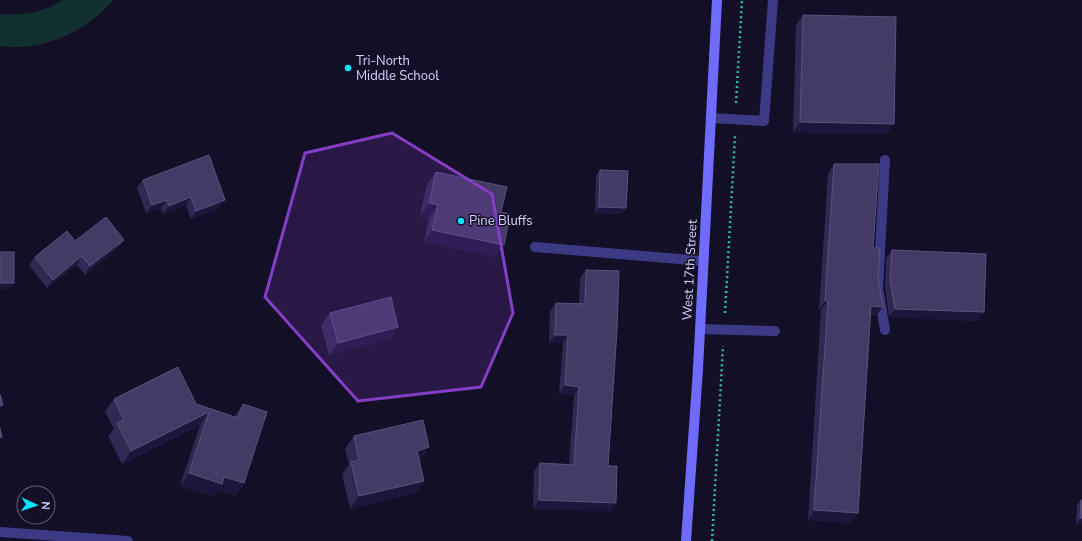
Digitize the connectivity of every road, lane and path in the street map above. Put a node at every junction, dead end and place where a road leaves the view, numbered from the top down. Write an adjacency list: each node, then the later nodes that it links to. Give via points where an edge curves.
1 (717, 0): 4 (main road, West 17th Street)
2 (742, 0): 5 (path)
3 (773, 0): 5 (street, via 764,121)
4 (711, 118): 5 (street); 8 (main road, West 17th Street)
5 (736, 120): 10 (path)
6 (886, 160): 11 (street, via 878,288)
7 (536, 247): 8 (street)
8 (703, 262): 9 (main road, West 17th Street)
9 (700, 329): 10 (street); 15 (main road, West 17th Street)
10 (724, 330): 12 (street); 16 (path)
11 (885, 330)
12 (775, 331)
13 (0, 532): 14 (street)
14 (128, 541)
15 (686, 541)
16 (712, 541)

